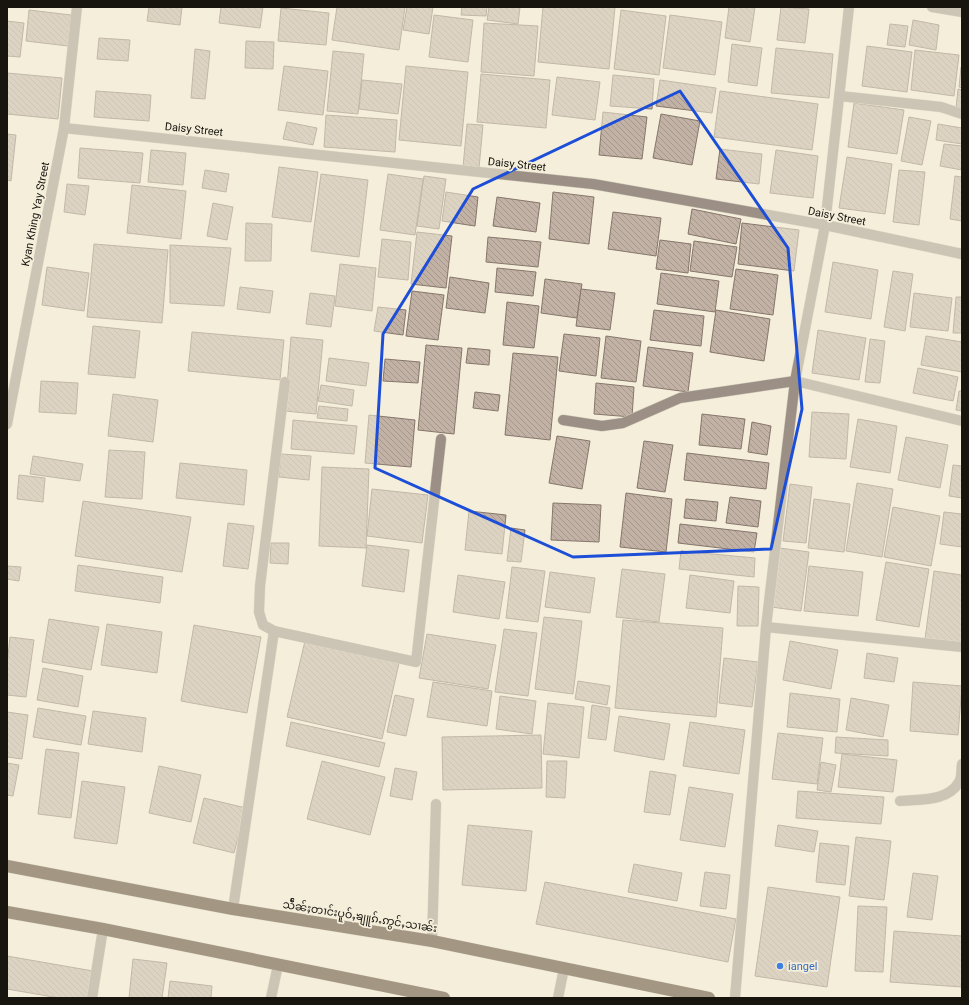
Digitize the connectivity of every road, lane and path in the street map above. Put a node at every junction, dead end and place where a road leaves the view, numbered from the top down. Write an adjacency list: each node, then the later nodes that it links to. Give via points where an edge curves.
1 (78, 7): 7 (street, Kyan Khing Yay Street)
2 (849, 7): 5 (street)
3 (932, 7): 4 (street)
4 (962, 12)
5 (840, 96): 6 (street, via 941,107); 8 (street)
6 (962, 114)
7 (64, 128): 8 (street, Daisy Street, via 593,184); 14 (street, Kyan Khing Yay Street)
8 (825, 225): 9 (street, Daisy Street); 10 (street)
9 (962, 254)
10 (795, 381): 12 (street, via 680,398 623,424 602,426); 13 (street); 16 (street)
11 (285, 382): 17 (street, via 260,586 259,612 263,625)
12 (563, 420)
13 (962, 421)
14 (7, 424)
15 (441, 438): 17 (street, via 416,662)
16 (766, 627): 18 (street); 34 (street)
17 (274, 631): 23 (street)
18 (962, 647)
19 (962, 764): 20 (street, via 960,781 951,793 941,797)
20 (900, 802)
21 (436, 804): 26 (street)
22 (7, 866): 23 (highway, သဵႅၼ်ႈတၢင်းပူဝ်ႇၶျူၵ်ႉဢွင်ႇသၢၼ်း)
23 (233, 909): 26 (highway, သဵႅၼ်ႈတၢင်းပူဝ်ႇၶျူၵ်ႉဢွင်ႇသၢၼ်း)
24 (7, 912): 25 (highway)
25 (103, 929): 27 (highway); 29 (street)
26 (432, 941): 28 (highway, သဵႅၼ်ႈတၢင်းပူဝ်ႇၶျူၵ်ႉဢွင်ႇသၢၼ်း)
27 (278, 965): 30 (street); 31 (highway)
28 (564, 968): 32 (street); 33 (highway, သဵႅၼ်ႈတၢင်းပူဝ်ႇၶျူၵ်ႉဢွင်ႇသၢၼ်း)
29 (92, 998)
30 (272, 998)
31 (444, 998)
32 (558, 998)
33 (709, 998)
34 (735, 998)

